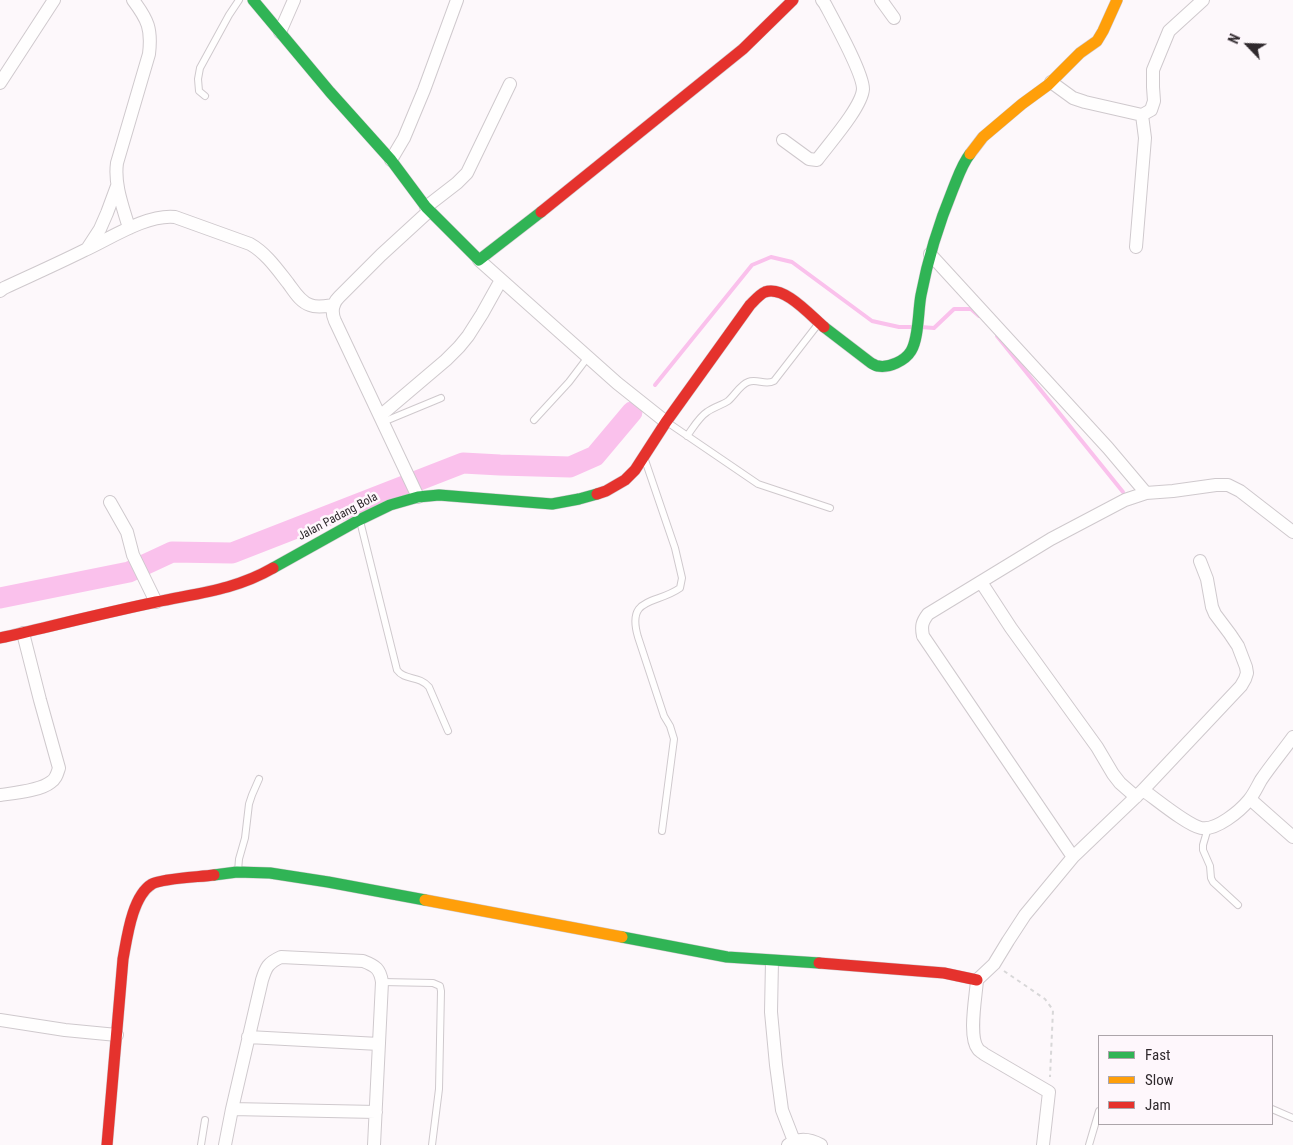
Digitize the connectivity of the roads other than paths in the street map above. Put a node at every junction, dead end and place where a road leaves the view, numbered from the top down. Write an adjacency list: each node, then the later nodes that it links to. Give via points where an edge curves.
1 (54, 0): 15 (street)
2 (133, 0): 21 (street, via 149,26 151,38 117,163)
3 (238, 0): 17 (lane, via 200,68 199,91)
4 (253, 0): 13 (street)
5 (294, 0): 13 (street)
6 (458, 0): 20 (street, via 404,138)
7 (793, 0): 27 (street, via 744,49)
8 (822, 0): 19 (street, via 859,72 863,89 854,110 817,160 809,159)
9 (882, 0): 12 (street)
10 (1117, 0): 14 (street, via 1097,41)
11 (1203, 0): 18 (street, via 1170,31 1153,70 1154,101 1151,110)
12 (894, 18)
13 (280, 32): 20 (street)
14 (1051, 82): 18 (street, via 1073,98); 26 (street, via 984,137 966,159)
15 (0, 83)
16 (510, 84): 22 (street, via 467,174)
17 (205, 96)
18 (1142, 115): 24 (street, via 1145,138)
19 (783, 140)
20 (391, 160): 22 (street)
21 (117, 186): 23 (street); 25 (street, via 100,228)
22 (428, 209): 27 (street); 30 (street)
23 (129, 228): 25 (street); 30 (street, via 168,216 250,244 262,253 305,303 315,307)
24 (1136, 247)
25 (87, 249): 29 (street)
26 (930, 254): 31 (street, via 916,341 904,359 878,366); 39 (street)
27 (478, 260): 28 (street)
28 (501, 280): 32 (street); 34 (street, via 459,347)
29 (0, 291)
30 (334, 305): 34 (street, via 335,321)
31 (819, 323): 36 (street, Jalan Padang Bola, via 789,297 777,291 764,292 750,305); 37 (lane, via 774,382 756,381 743,385 727,401 707,412)
32 (588, 357): 35 (lane, via 570,382); 36 (street)
33 (441, 398): 34 (lane)
34 (381, 419): 40 (street)
35 (534, 420)
36 (666, 422): 37 (lane); 38 (street, Jalan Padang Bola)
37 (687, 436): 42 (lane, via 758,484)
38 (644, 457): 40 (street, Jalan Padang Bola, via 625,480 606,491 552,504 439,495); 57 (lane, via 682,578 680,588 644,604 635,619 638,637 674,739)
39 (1146, 493): 44 (street, via 1228,486 1240,491); 46 (street, via 1051,539)
40 (418, 497): 43 (street, Jalan Padang Bola, via 390,505)
41 (110, 502): 47 (street, via 129,536 133,555)
42 (830, 508)
43 (359, 520): 47 (street, Jalan Padang Bola, via 242,582 219,590); 50 (lane, via 397,670 403,676 425,682)
44 (1293, 532)
45 (1200, 560): 53 (street, via 1212,607 1238,646 1246,667 1246,679)
46 (981, 582): 53 (street, via 1112,774 1120,783); 59 (street, via 928,614 921,628 923,636)
47 (156, 602): 48 (street, Jalan Padang Bola)
48 (23, 633): 49 (street, Jalan Padang Bola); 54 (street, via 59,768 50,784)
49 (0, 638)
50 (448, 731)
51 (1293, 737): 55 (street)
52 (259, 779): 60 (lane, via 249,804)
53 (1140, 793): 56 (street, via 1189,823); 59 (street)
54 (0, 795)
55 (1250, 799): 56 (street, via 1223,822); 58 (street)
56 (1208, 828): 61 (lane, via 1203,850 1211,878)
57 (662, 831)
58 (1293, 837)
59 (1073, 857): 63 (street, via 1025,915 994,964)
60 (237, 872): 62 (street, via 318,880 692,952); 66 (street, via 163,881 152,885 139,900 123,959)
61 (1238, 905)
62 (772, 961): 63 (street, via 944,973); 75 (street, via 771,1012 776,1065 782,1110)
63 (977, 980): 82 (street, via 974,1041 984,1054 1049,1092)
64 (382, 982): 67 (street, via 379,970 364,961 281,957 266,968); 68 (street); 80 (lane, via 433,983 440,986 439,1090)
65 (0, 1020): 66 (street)
66 (117, 1035): 76 (street)
67 (248, 1037): 68 (street); 69 (street)
68 (379, 1044): 71 (street)
69 (232, 1109): 71 (street); 78 (street)
70 (1273, 1109): 73 (lane)
71 (376, 1112): 79 (street)
72 (1098, 1115): 83 (lane)
73 (1293, 1118)
74 (205, 1120): 77 (lane)
75 (791, 1143): 81 (street, via 804,1139)
76 (106, 1145)
77 (201, 1145)
78 (225, 1145)
79 (374, 1145)
80 (432, 1145)
81 (821, 1145)
82 (1043, 1145)
83 (1090, 1145)

